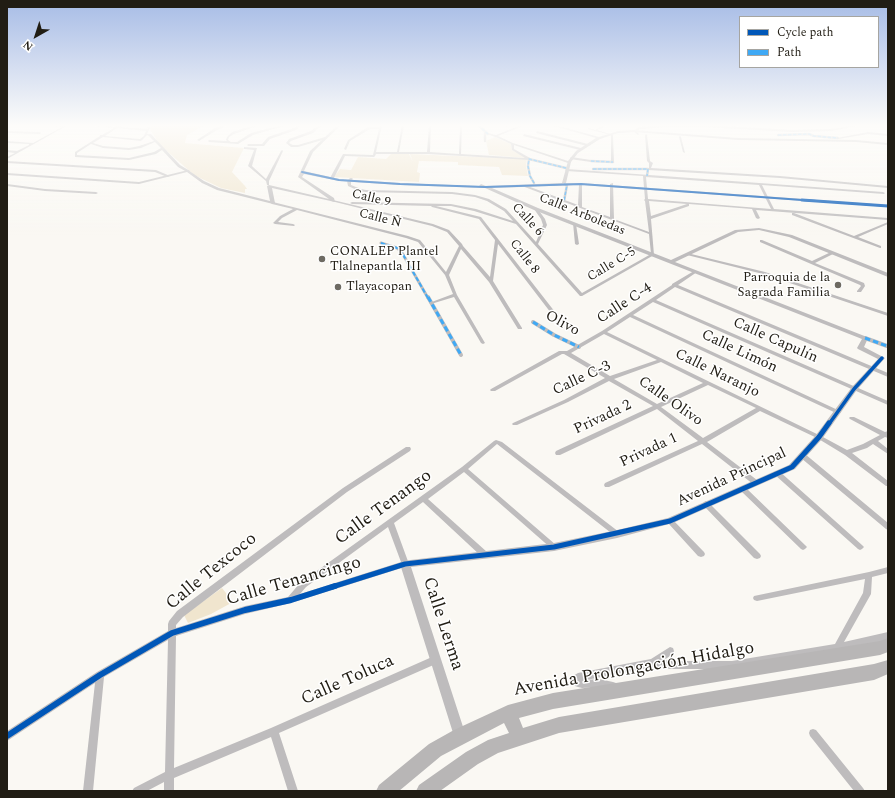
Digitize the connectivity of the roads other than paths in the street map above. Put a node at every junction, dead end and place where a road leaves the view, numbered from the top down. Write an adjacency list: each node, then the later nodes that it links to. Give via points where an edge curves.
1 (11, 162): 18 (street, via 156,171)
2 (175, 162): 15 (street)
3 (250, 162): 24 (street, via 250,166)
4 (277, 162): 24 (street)
5 (306, 162): 16 (street)
6 (340, 162): 20 (street)
7 (529, 162): 22 (street, via 530,176)
8 (537, 162): 12 (street)
9 (556, 162): 12 (street)
10 (569, 162): 12 (street)
11 (650, 162): 14 (street)
12 (567, 167): 19 (street); 23 (street)
13 (593, 169): 14 (street)
14 (648, 169): 19 (street); 32 (street)
15 (188, 171): 18 (street); 41 (street, via 218,189)
16 (302, 171): 20 (street); 39 (street, via 301,178)
17 (7, 174): 18 (street, via 142,183)
18 (168, 176)
19 (645, 176): 26 (street); 31 (street)
20 (333, 177): 21 (street)
21 (350, 180): 29 (street); 56 (street, Calle 6, via 350,185 366,191 476,196 498,205)
22 (534, 183): 23 (street); 29 (street)
23 (564, 183): 25 (street); 28 (street); 30 (street); 40 (street, via 568,188)
24 (268, 184): 39 (street, Calle 9); 41 (street)
25 (581, 184): 28 (street); 46 (street)
26 (760, 184): 35 (street); 36 (street)
27 (7, 185): 34 (street)
28 (612, 185): 31 (street); 54 (street)
29 (483, 186): 30 (street); 49 (street, Calle Arboledas)
30 (524, 186): 40 (street)
31 (644, 187): 36 (street); 38 (street)
32 (888, 187)
33 (880, 189): 35 (street)
34 (96, 193)
35 (883, 193): 37 (street)
36 (766, 196): 45 (street); 50 (street)
37 (888, 198)
38 (646, 200): 44 (street); 52 (street)
39 (332, 201): 42 (street, Calle 9)
40 (564, 201): 46 (street)
41 (273, 203): 48 (street, Calle Ñ)
42 (342, 203): 43 (street); 66 (street, Calle 9, via 438,227 448,231)
43 (429, 204): 56 (street, via 466,207); 62 (street, Calle 8, via 477,216)
44 (692, 204): 47 (street); 52 (street)
45 (888, 205)
46 (580, 207): 54 (street)
47 (754, 208): 50 (street); 53 (street)
48 (296, 209): 59 (street, via 275,223); 75 (street, Calle Ñ, via 416,240)
49 (536, 209): 58 (street, Calle Arboledas); 67 (street, via 545,226)
50 (773, 210): 51 (street)
51 (787, 211): 55 (street); 61 (street)
52 (649, 218): 60 (street)
53 (758, 218)
54 (612, 219): 60 (street)
55 (888, 219)
56 (516, 223): 67 (street, Calle 6)
57 (888, 223): 61 (street)
58 (574, 224): 65 (street); 70 (street, Calle Arboledas)
59 (293, 225)
60 (649, 233): 70 (street)
61 (855, 237): 68 (street)
62 (497, 241): 77 (street); 84 (street, Calle 8)
63 (761, 241): 73 (street)
64 (381, 243): 83 (street, via 400,251)
65 (577, 244)
66 (461, 245): 75 (street); 77 (street, Calle 9)
67 (536, 245): 81 (street, Calle 6)
68 (880, 246)
69 (832, 253): 71 (street, via 790,236 753,229 737,231); 73 (street); 76 (street)
70 (653, 254): 72 (street, Calle Arboledas); 81 (street, Calle C-5)
71 (688, 254): 72 (street); 86 (street, via 764,273)
72 (671, 262): 74 (street, Calle Arboledas)
73 (811, 263): 79 (street, via 863,285)
74 (695, 272): 78 (street, Calle C-4); 90 (street, Calle Arboledas)
75 (447, 275): 80 (street, Calle Ñ)
76 (888, 275)
77 (490, 281): 88 (street, Calle 9)
78 (674, 286): 82 (street, Calle C-4); 98 (street)
79 (859, 291)
80 (455, 295): 83 (street); 91 (street, Calle Ñ)
81 (582, 295)
82 (653, 300): 85 (street, Calle C-4); 102 (street, Calle Capulín)
83 (431, 303): 95 (street)
84 (553, 312)
85 (629, 315): 89 (street, Calle C-4); 107 (street, Calle Limón)
86 (888, 315)
87 (533, 322): 93 (street, Olivo)
88 (520, 328)
89 (604, 332): 93 (street, Calle C-4); 97 (street, Calle Naranjo)
90 (865, 338): 92 (street); 96 (street, via 860,348)
91 (483, 343)
92 (887, 346)
93 (579, 347): 94 (street, Calle C-4)
94 (566, 353): 100 (street, Calle Olivo); 103 (street, Calle C-4, via 561,352)
95 (462, 355)
96 (885, 359): 98 (street, Avenida Principal)
97 (661, 360): 100 (street, Calle C-3); 101 (street, Calle Naranjo)
98 (873, 369): 99 (street); 102 (street, Avenida Principal)
99 (888, 375)
100 (610, 378): 105 (street, Calle Olivo); 109 (street, Calle C-3)
101 (707, 383): 105 (street, Privada 2); 106 (street, Calle Naranjo)
102 (854, 388): 104 (street, Calle Capulín); 107 (street, Avenida Principal)
103 (493, 390)
104 (888, 403)
105 (658, 407): 112 (street, Calle Olivo); 116 (street, Privada 2)
106 (759, 408): 111 (street, Calle Naranjo); 112 (street, Privada 1)
107 (838, 412): 111 (street, Avenida Principal)
108 (852, 418): 110 (street)
109 (514, 424)
110 (887, 435): 113 (street)
111 (819, 437): 117 (street, Calle Naranjo); 118 (street, Avenida Principal)
112 (703, 441): 121 (street, Calle Olivo); 123 (street, Privada 1)
113 (873, 441): 115 (street); 117 (street)
114 (408, 449): 142 (street, Calle Texcoco, via 345,490 180,614 172,624)
115 (888, 452)
116 (558, 453)
117 (847, 453): 122 (street, Calle Naranjo)
118 (803, 456): 120 (street, Avenida Principal, via 792,467); 129 (street)
119 (464, 469): 125 (street, Calle Tenango); 130 (street, Calle Tenango, via 496,442 500,443); 131 (street)
120 (777, 473): 121 (street, Avenida Principal); 133 (street)
121 (755, 482): 124 (street, Avenida Principal)
122 (888, 484)
123 (607, 485)
124 (743, 489): 126 (street, Avenida Principal); 132 (street)
125 (423, 498): 128 (street, Calle Tenango); 134 (street)
126 (706, 504): 127 (street, Avenida Principal); 136 (street)
127 (670, 521): 130 (street, Avenida Principal); 135 (street)
128 (390, 524): 137 (street, Calle Lerma); 141 (street, Calle Tenango, via 303,585)
129 (888, 527)
130 (618, 534): 131 (street, Calle Tenancingo)
131 (554, 547): 134 (street, Calle Tenancingo)
132 (803, 547)
133 (860, 547)
134 (484, 554): 137 (street, Calle Tenancingo)
135 (701, 554)
136 (757, 556)
137 (404, 564): 141 (street, Calle Tenancingo); 147 (street, Calle Lerma)
138 (888, 570): 139 (street)
139 (870, 575): 140 (street); 145 (street, via 867,594)
140 (757, 598)
141 (291, 600): 142 (street, Calle Tenancingo, via 245,610)
142 (172, 633): 150 (street, Calle Tenancingo); 158 (street, Calle Texcoco)
143 (888, 636): 145 (street)
144 (888, 645): 151 (highway, Avenida Prolongación Hidalgo)
145 (837, 647): 148 (street, via 732,664)
146 (670, 651): 148 (street)
147 (435, 660): 153 (street, Calle Toluca); 156 (street, Calle Lerma)
148 (653, 664): 151 (street, via 576,679 578,683 599,683)
149 (888, 668): 157 (highway, via 559,725)
150 (100, 675): 155 (street, Calle Tenancingo); 159 (street)
151 (625, 690): 152 (highway, Avenida Prolongación Hidalgo, via 553,701)
152 (508, 713): 156 (highway, Avenida Prolongación Hidalgo); 157 (highway)
153 (274, 732): 158 (street, Calle Toluca); 162 (street)
154 (813, 732): 165 (street)
155 (7, 736)
156 (460, 736): 163 (highway, Avenida Prolongación Hidalgo, via 435,750)
157 (519, 737): 164 (highway, via 472,758)
158 (169, 775): 160 (street, Calle Toluca); 161 (street, Calle Texcoco)
159 (88, 791)
160 (137, 791)
161 (169, 791)
162 (293, 791)
163 (385, 791)
164 (425, 791)
165 (860, 791)

